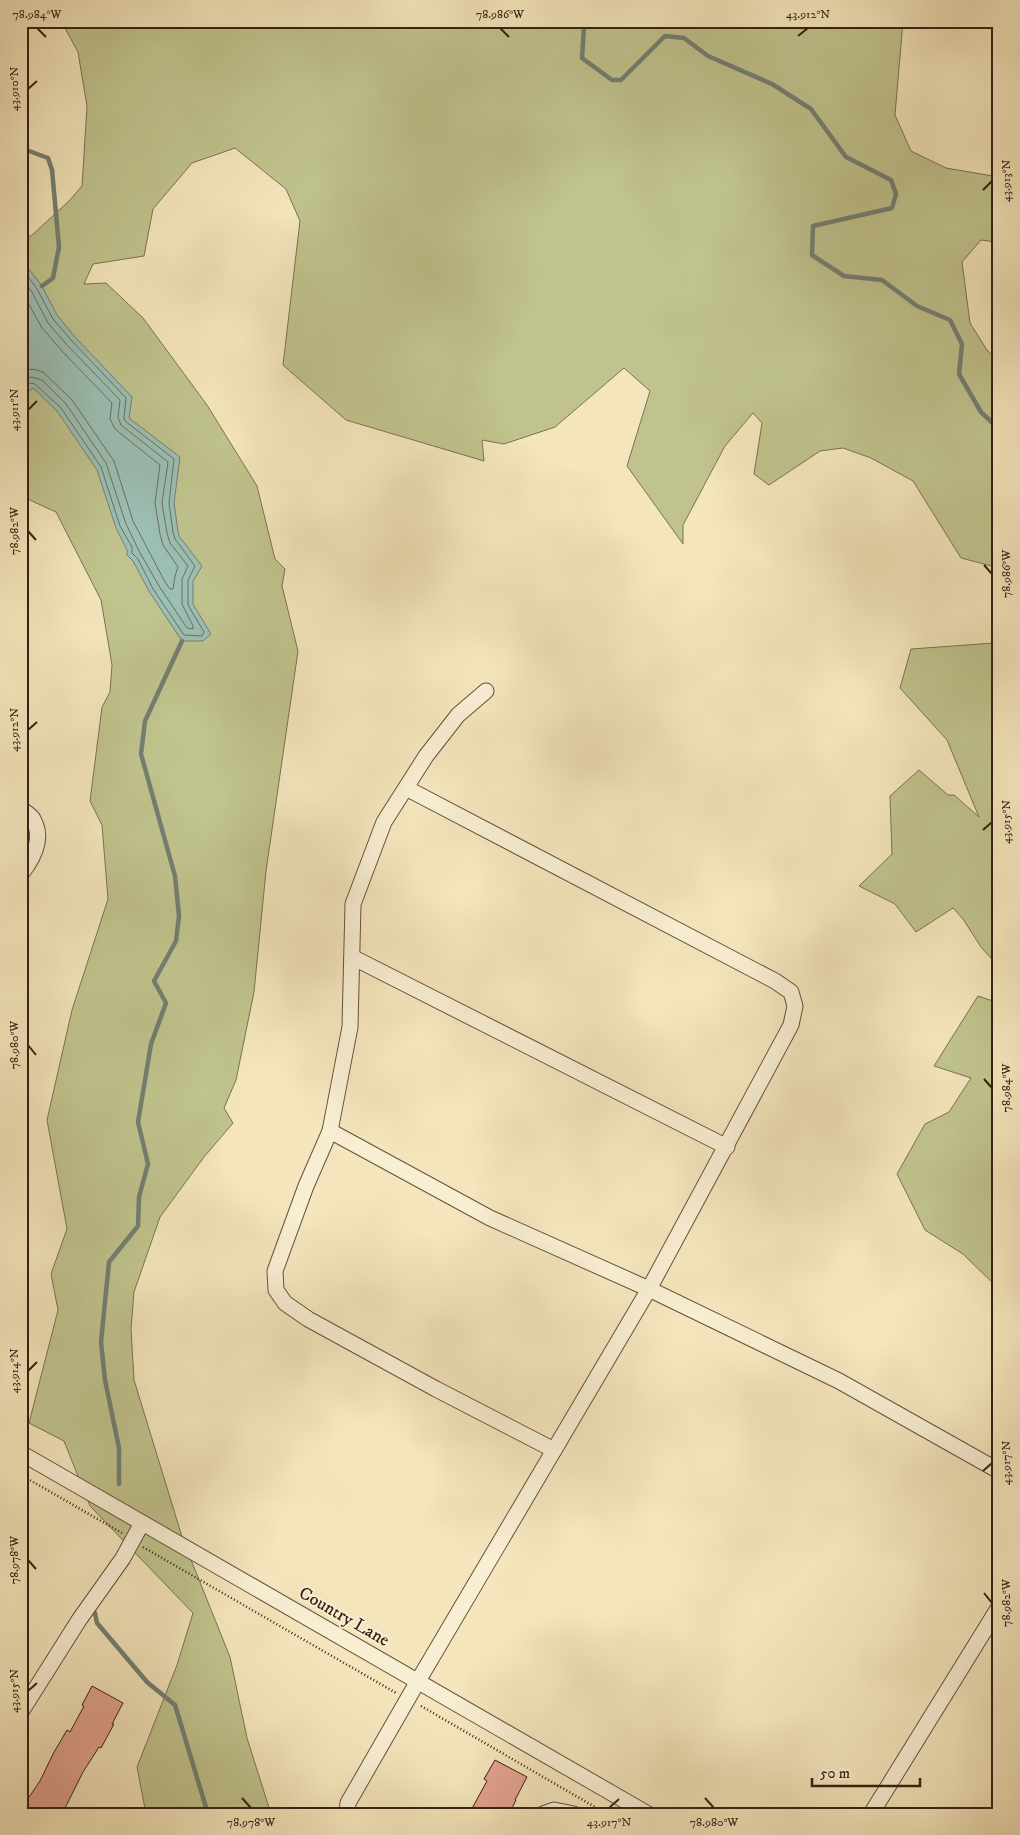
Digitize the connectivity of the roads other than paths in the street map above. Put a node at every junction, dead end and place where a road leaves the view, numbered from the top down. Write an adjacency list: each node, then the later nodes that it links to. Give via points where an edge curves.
1 (486, 691): 2 (street, via 458,715)
2 (406, 788): 5 (street, via 384,822 353,904); 7 (street, via 775,980 791,992 795,1006 791,1026)
3 (21, 809): 4 (street, via 33,818 39,835 31,862)
4 (21, 874)
5 (352, 957): 6 (street, via 350,1027); 7 (street)
6 (330, 1131): 8 (street, via 490,1218); 9 (street, via 306,1186 276,1271 276,1290 286,1303 308,1319)
7 (727, 1147): 8 (street)
8 (649, 1290): 9 (street); 11 (street, via 839,1381)
9 (554, 1450): 14 (street)
10 (21, 1453): 12 (street, Country Lane)
11 (999, 1471)
12 (142, 1523): 14 (street, Country Lane); 15 (street, via 123,1558)
13 (999, 1608): 20 (street)
14 (418, 1681): 16 (street, via 348,1803); 19 (street, Country Lane)
15 (21, 1712)
16 (347, 1814)
17 (543, 1814): 18 (street, via 554,1810)
18 (574, 1814)
19 (648, 1814)
20 (871, 1814)

